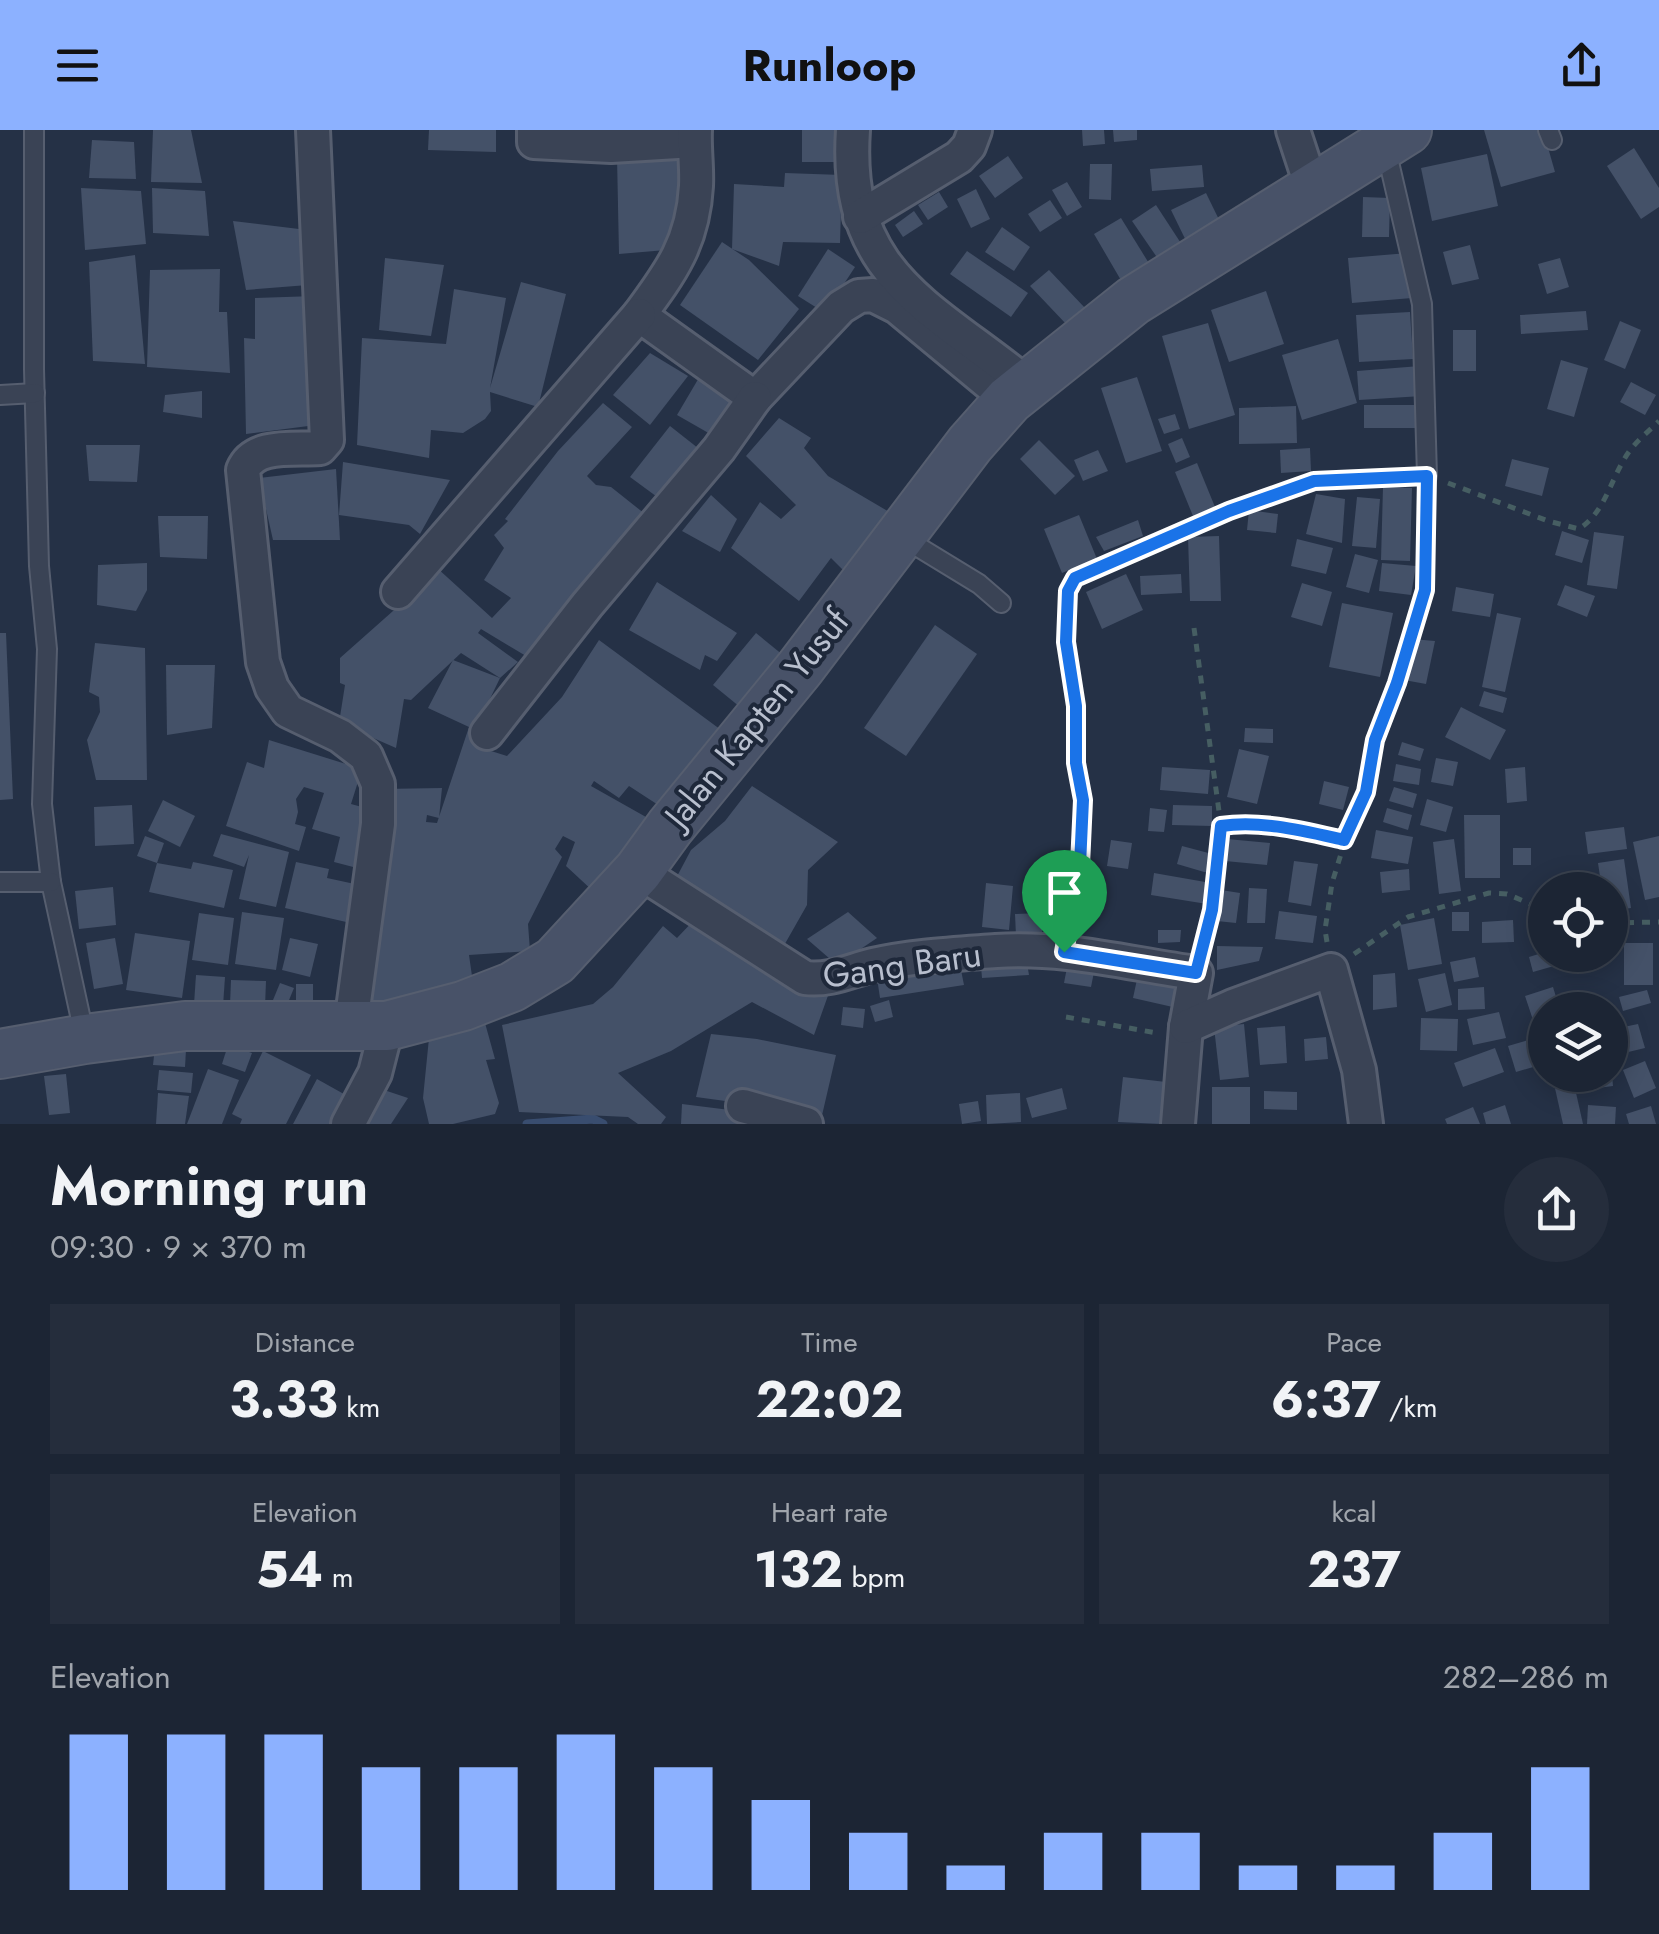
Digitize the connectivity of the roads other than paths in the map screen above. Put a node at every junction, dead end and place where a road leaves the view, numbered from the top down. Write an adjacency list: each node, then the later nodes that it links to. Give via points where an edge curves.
1 (34, 130): 13 (lane)
2 (313, 130): 24 (street, via 327,440 320,448 256,452 242,470 263,662 272,688 288,711 366,756 378,784)
3 (534, 130): 7 (street, via 534,142 611,146)
4 (853, 130): 10 (street)
5 (975, 130): 10 (street, via 959,156)
6 (1293, 130): 9 (street)
7 (695, 136): 11 (street, via 697,182 686,244)
8 (1380, 140): 9 (main road, Jalan Kapten Yusuf); 16 (lane, via 1422,304)
9 (1312, 188): 12 (main road, Jalan Kapten Yusuf, via 1133,301)
10 (860, 217): 12 (street, via 877,257 903,289)
11 (638, 315): 15 (street); 18 (street)
12 (1018, 392): 15 (street, via 873,294 841,308); 17 (main road, Jalan Kapten Yusuf)
13 (36, 394): 14 (lane); 23 (lane, via 39,566 48,649 42,804)
14 (0, 395)
15 (755, 398): 20 (street)
16 (1427, 476)
17 (900, 535): 19 (lane); 21 (main road, Jalan Kapten Yusuf)
18 (398, 592)
19 (1001, 603)
20 (487, 733)
21 (638, 871): 24 (main road, Jalan Kapten Yusuf, via 556,961 512,987); 25 (street, Gang Baru, via 805,978 1000,951 1064,952 1196,973)
22 (0, 882): 23 (lane)
23 (51, 882): 26 (lane)
24 (369, 1025): 26 (main road, Jalan Kapten Yusuf, via 185,1026); 29 (street, via 375,1073)
25 (1187, 1033): 31 (street); 32 (street, via 1233,1006 1331,970 1359,1070)
26 (85, 1038): 27 (main road, Jalan Kapten Yusuf)
27 (0, 1054)
28 (743, 1106): 30 (street)
29 (348, 1124)
30 (806, 1124)
31 (1178, 1124)
32 (1366, 1124)

